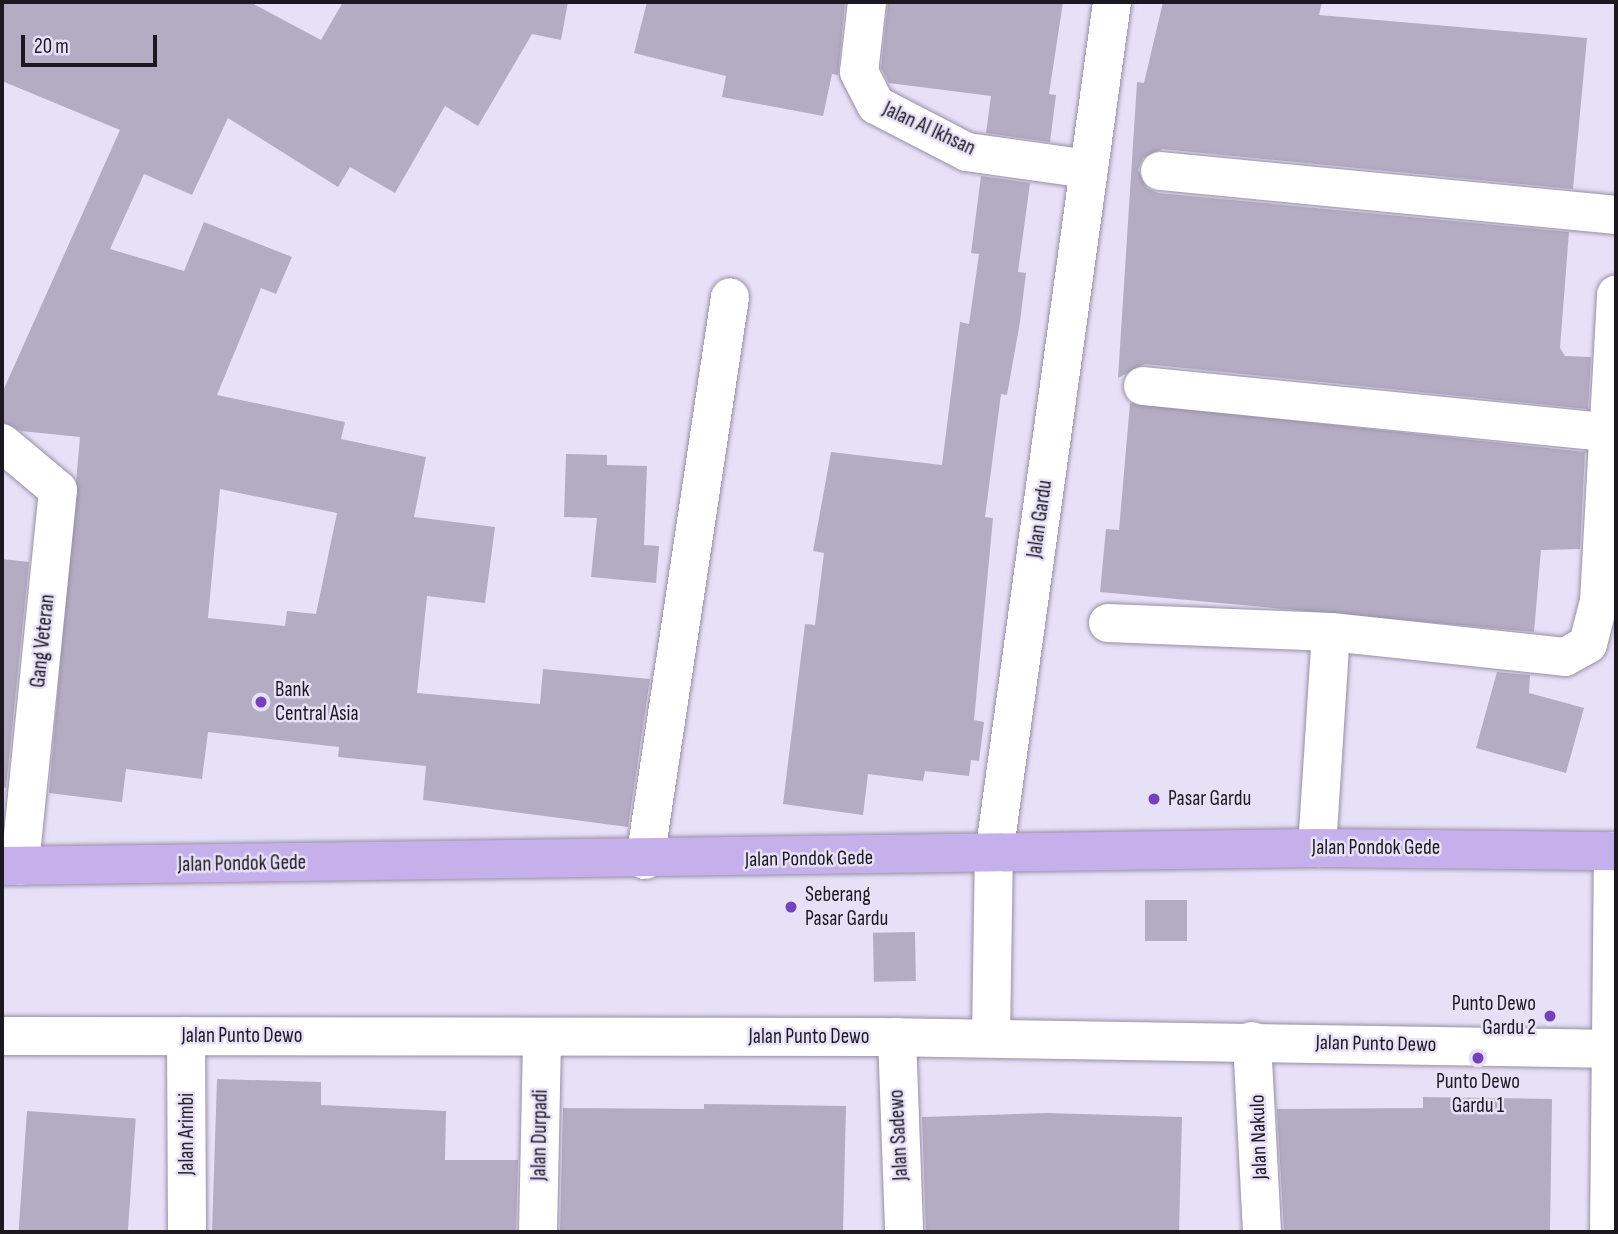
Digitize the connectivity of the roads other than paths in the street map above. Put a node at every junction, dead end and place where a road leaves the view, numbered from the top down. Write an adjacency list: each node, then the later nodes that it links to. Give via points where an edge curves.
1 (867, 2): 3 (street, Jalan Al Ikhsan, via 859,72 876,105 967,152)
2 (1112, 2): 3 (street, Jalan Gardu)
3 (1088, 169): 15 (street, Jalan Gardu)
4 (1160, 172): 5 (street)
5 (1616, 215)
6 (1616, 294): 9 (street)
7 (730, 297): 16 (street)
8 (1143, 386): 9 (street)
9 (1610, 433): 12 (street, via 1598,609 1588,644 1565,657)
10 (2, 443): 17 (street, Gang Veteran, via 58,489)
11 (1108, 623): 12 (street)
12 (1331, 632): 13 (street)
13 (1317, 848): 14 (main road, Jalan Pondok Gede); 15 (main road, Jalan Pondok Gede)
14 (1614, 851): 24 (street)
15 (994, 855): 16 (main road, Jalan Pondok Gede); 22 (street, Jalan Gardu)
16 (645, 860): 17 (main road, Jalan Pondok Gede)
17 (11, 866)
18 (186, 1036): 19 (street, Jalan Punto Dewo); 21 (street, Jalan Punto Dewo); 25 (street, Jalan Arimbi)
19 (2, 1037)
20 (897, 1037): 21 (street, Jalan Punto Dewo); 22 (street, Jalan Punto Dewo); 27 (street, Jalan Sadewo)
21 (542, 1038): 26 (street, Jalan Durpadi)
22 (991, 1038): 23 (street, Jalan Punto Dewo)
23 (1252, 1041): 24 (street, Jalan Punto Dewo); 28 (street, Jalan Nakulo)
24 (1614, 1049): 29 (street)
25 (187, 1232)
26 (538, 1232)
27 (904, 1232)
28 (1262, 1232)
29 (1609, 1232)

